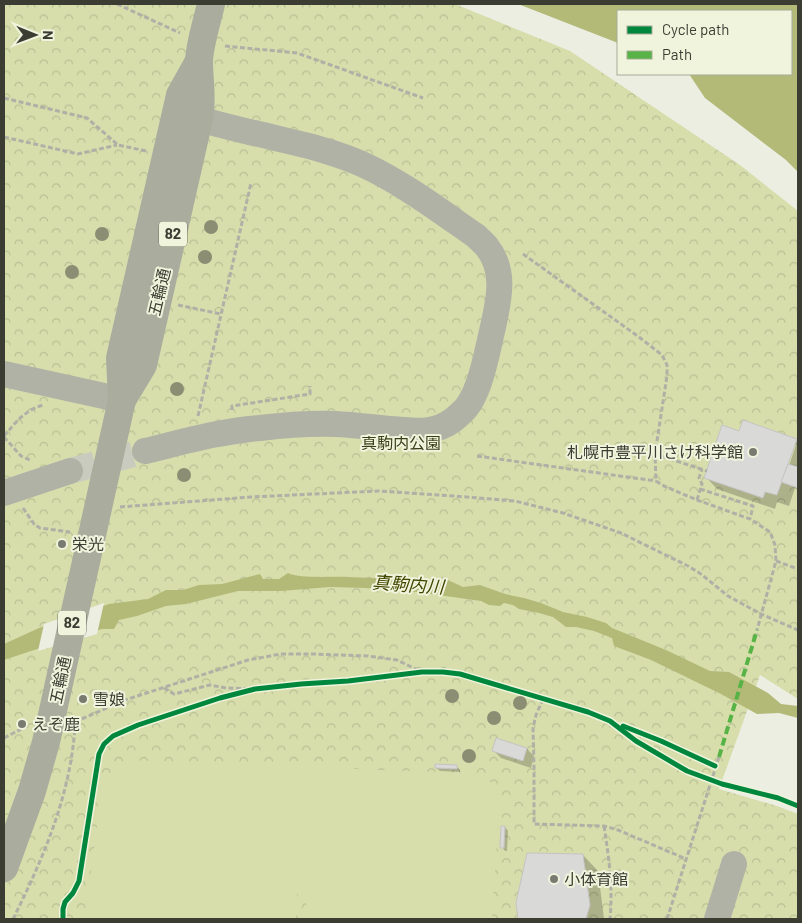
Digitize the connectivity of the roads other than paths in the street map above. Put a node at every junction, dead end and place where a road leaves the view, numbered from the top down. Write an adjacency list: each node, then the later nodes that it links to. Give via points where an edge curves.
1 (211, 4): 2 (main road, 五輪通 / 82)
2 (200, 61): 3 (main road, 五輪通 / 82, via 202,106); 5 (main road, 五輪通 / 82, via 177,105 120,358)
3 (199, 120): 5 (main road, 五輪通 / 82, via 143,365); 6 (lane, via 310,146 354,160 387,176 476,236 487,247 496,263 500,299 481,378 472,399 462,413 434,429 397,430 333,424 268,427 188,440)
4 (4, 374): 5 (lane)
5 (122, 400): 10 (main road, 五輪通 / 82, via 92,536 68,716 46,742)
6 (145, 451)
7 (70, 471): 8 (lane)
8 (4, 493)
9 (734, 864): 11 (lane)
10 (4, 868)
11 (717, 919)

